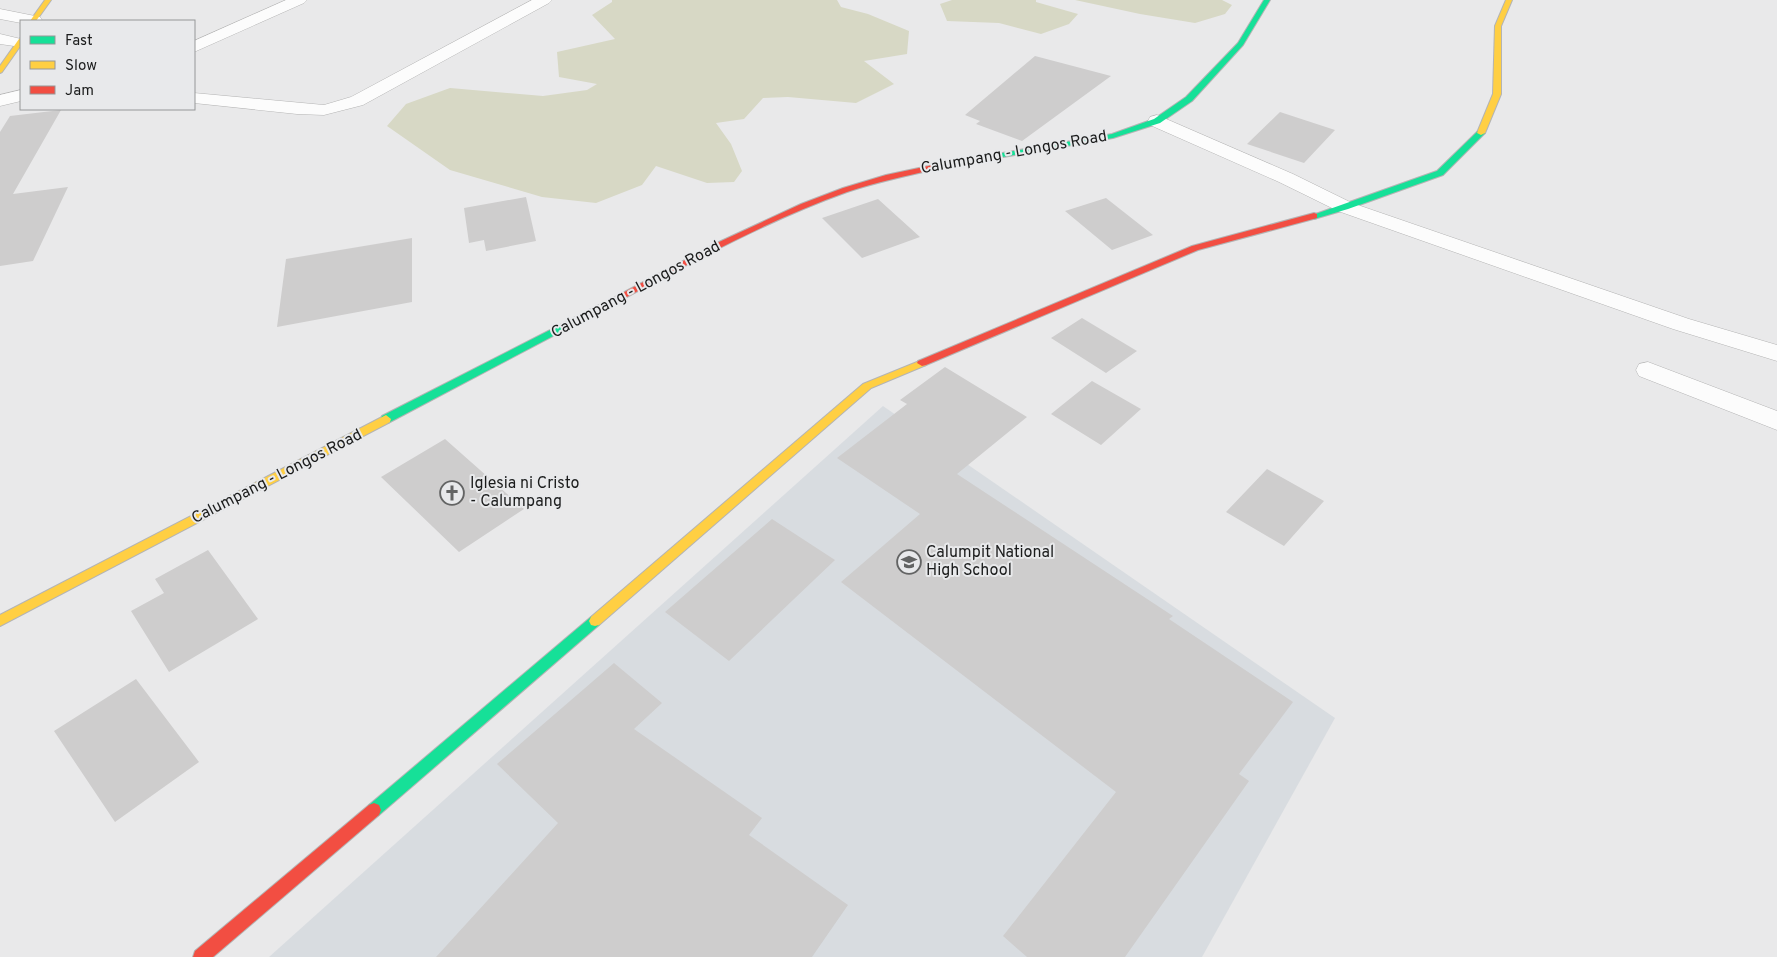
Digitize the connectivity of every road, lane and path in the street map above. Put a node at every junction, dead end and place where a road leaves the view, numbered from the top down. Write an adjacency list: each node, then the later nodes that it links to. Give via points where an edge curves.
1 (48, 0): 8 (main road)
2 (299, 0): 11 (street)
3 (544, 0): 14 (street, via 358,101 324,110 306,110)
4 (1267, 0): 16 (main road, Calumpang - Longos Road, via 1241,44 1189,99)
5 (1509, 0): 17 (main road, via 1498,26 1497,94 1480,135 1440,173)
6 (0, 14): 7 (street)
7 (29, 20)
8 (35, 20)
9 (0, 39): 10 (street)
10 (20, 42): 12 (main road)
11 (195, 46)
12 (0, 70)
13 (20, 95): 15 (street)
14 (195, 98)
15 (0, 101)
16 (1157, 121): 17 (street); 21 (main road, Calumpang - Longos Road, via 1113,136 910,171 832,195 765,221)
17 (1345, 207): 18 (street, via 1681,324); 22 (main road, via 1195,248 867,386)
18 (1777, 354)
19 (1648, 370): 20 (street)
20 (1777, 421)
21 (0, 622)
22 (201, 957)

